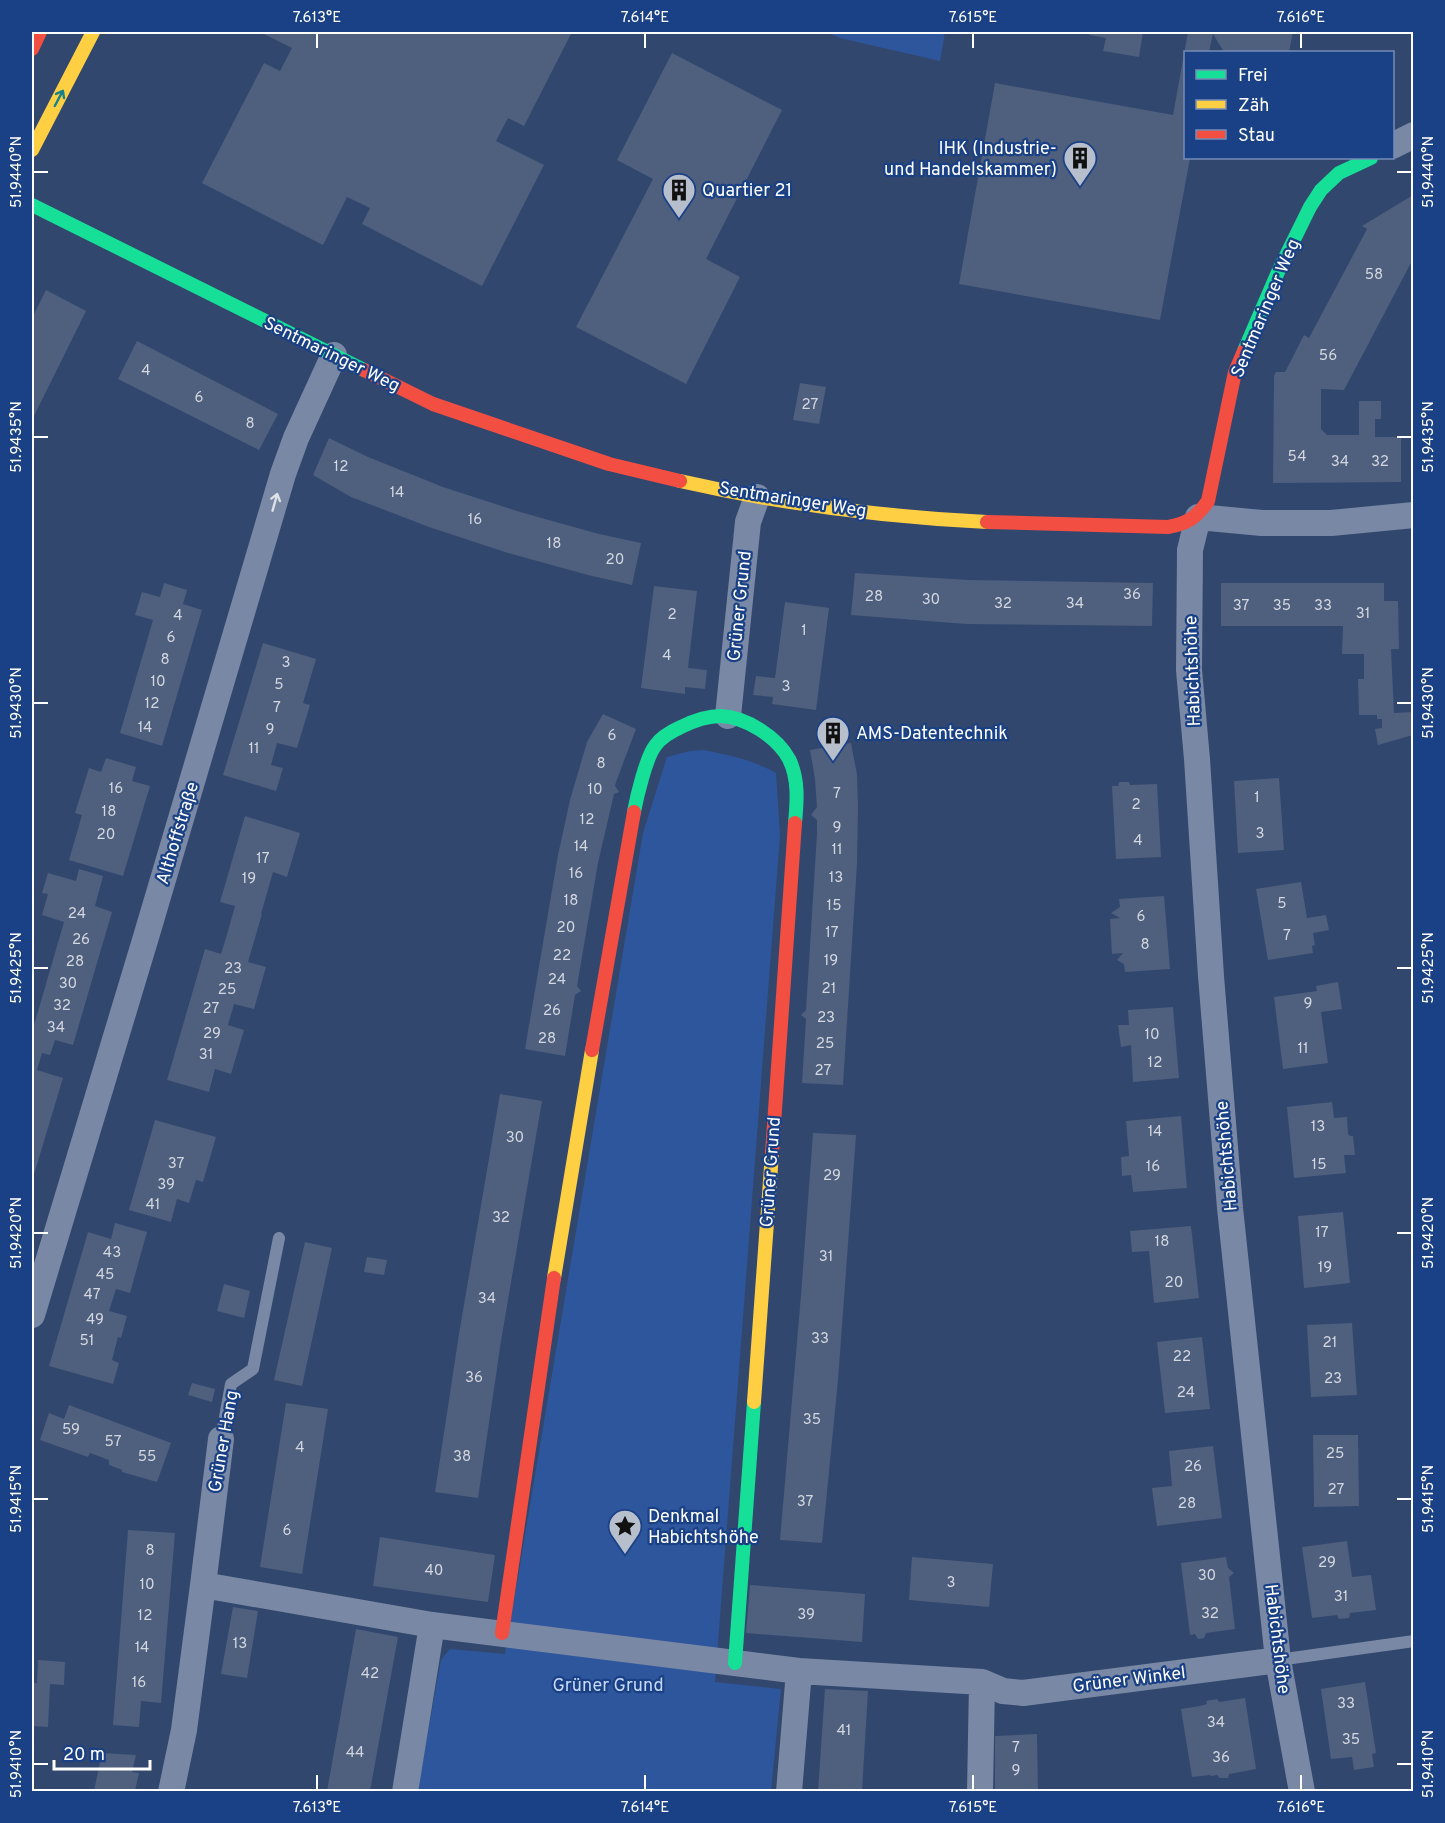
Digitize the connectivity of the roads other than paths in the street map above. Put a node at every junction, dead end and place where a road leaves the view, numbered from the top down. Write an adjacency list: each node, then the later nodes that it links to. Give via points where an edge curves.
1 (40, 32): 3 (street)
2 (93, 32): 6 (street, one-way to 2)
3 (32, 49)
4 (1413, 135): 5 (street)
5 (1394, 145)
6 (32, 150)
7 (1369, 159): 12 (street, Sentmaringer Weg, via 1339,173 1321,190 1278,272 1235,372 1210,494)
8 (32, 205): 9 (street, Sentmaringer Weg)
9 (334, 356): 10 (street, Sentmaringer Weg, via 434,404 566,450 634,471); 15 (street, Althoffstraße, one-way to 9, via 283,474)
10 (757, 497): 12 (street, Sentmaringer Weg, via 963,520 1168,527); 13 (street, Grüner Grund, via 748,522)
11 (1413, 515): 12 (street, via 1331,523 1262,523)
12 (1198, 517): 21 (street, Habichtshöhe, via 1190,550 1189,670 1210,976 1230,1208)
13 (728, 716): 19 (street, Grüner Grund, via 683,725 664,737 654,747 635,807 560,1234); 22 (street, Grüner Grund, via 755,726 776,741 792,766 797,798)
14 (279, 1238): 16 (lane, Grüner Hang, via 253,1369 231,1384)
15 (32, 1315)
16 (220, 1439): 17 (street, Grüner Hang)
17 (202, 1585): 18 (street); 25 (street, Grüner Hang, via 184,1730)
18 (432, 1624): 19 (street); 26 (street)
19 (502, 1633): 22 (street)
20 (1413, 1641): 21 (lane)
21 (1278, 1660): 24 (street, Grüner Winkel, via 1023,1693 1003,1691); 29 (street, Habichtshöhe)
22 (735, 1663): 23 (street)
23 (799, 1671): 24 (street, Grüner Winkel); 27 (street)
24 (982, 1682): 28 (street)
25 (171, 1791)
26 (405, 1791)
27 (789, 1791)
28 (980, 1791)
29 (1302, 1791)

